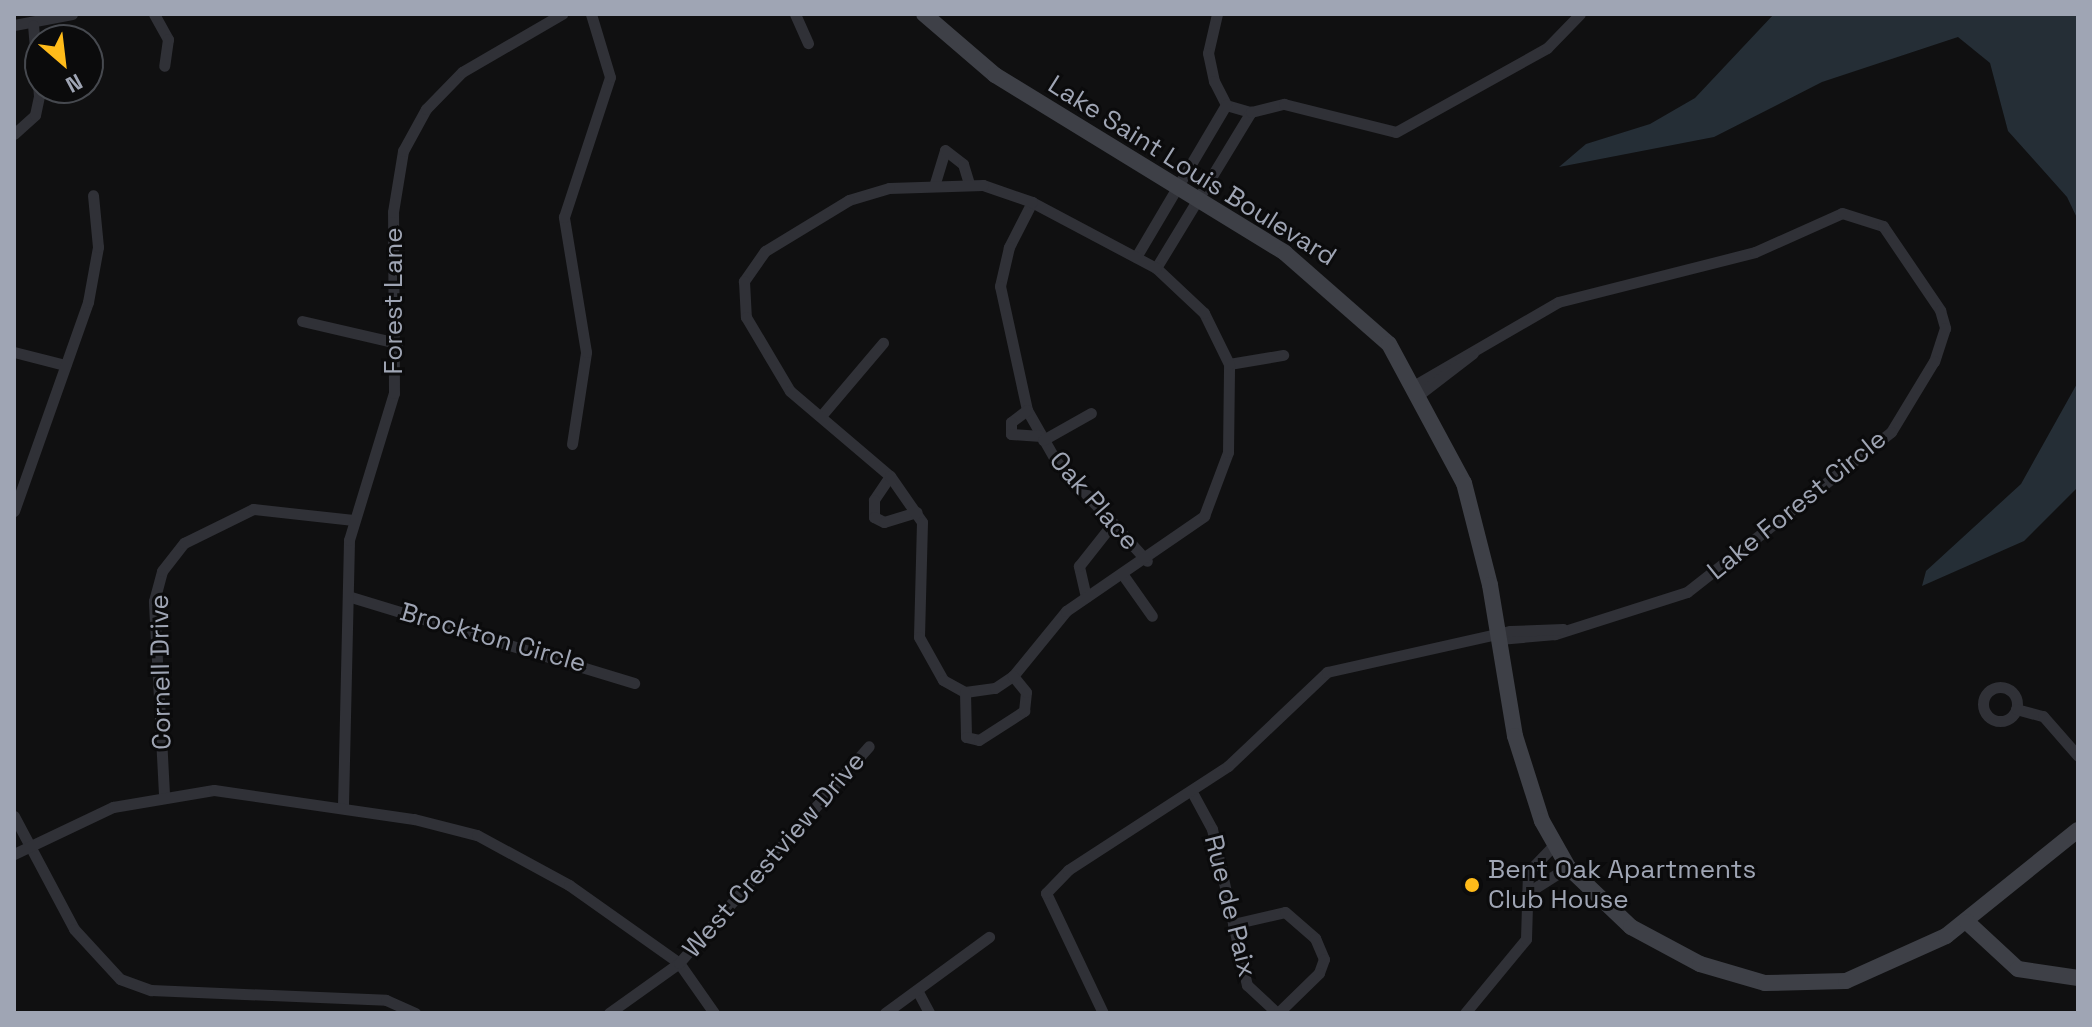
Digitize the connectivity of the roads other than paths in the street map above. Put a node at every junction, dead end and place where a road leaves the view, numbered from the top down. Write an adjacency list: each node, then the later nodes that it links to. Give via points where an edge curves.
1 (72, 14): 9 (street)
2 (154, 14): 12 (street, via 168,39)
3 (562, 14): 26 (street, Forest Lane, via 462,72 426,109 403,151 393,212)
4 (591, 14): 37 (street, via 610,77 564,217 586,352)
5 (795, 14): 11 (street)
6 (924, 14): 19 (main road, Lake Saint Louis Boulevard, via 995,75)
7 (1217, 14): 14 (street, via 1208,53)
8 (1580, 14): 15 (street, via 1547,48 1396,132 1284,104)
9 (55, 17): 10 (street)
10 (36, 24)
11 (808, 43)
12 (164, 66)
13 (37, 104): 16 (street, via 35,115)
14 (1226, 105): 15 (street); 19 (street)
15 (1251, 112): 21 (street)
16 (14, 134)
17 (935, 183): 18 (street); 18 (street, via 945,150 963,164); 35 (street, via 849,200 765,251 744,281 746,317 764,357)
18 (969, 184): 22 (street)
19 (1177, 187): 21 (main road, Lake Saint Louis Boulevard); 23 (street)
20 (93, 195): 31 (street, via 98,247 88,302)
21 (1197, 199): 24 (street); 32 (main road, Lake Saint Louis Boulevard, via 1331,286 1389,344)
22 (1032, 202): 23 (street); 33 (street, Oak Place, via 1009,247 1000,286)
23 (1136, 257): 24 (street)
24 (1156, 268): 30 (street, via 1204,313)
25 (302, 321): 26 (street)
26 (397, 343): 41 (street, Forest Lane, via 394,393)
27 (883, 343): 35 (street)
28 (14, 352): 31 (street)
29 (1283, 355): 30 (street)
30 (1229, 364): 43 (street, via 1228,452 1219,487 1204,516)
31 (65, 365): 39 (street)
32 (1417, 390): 48 (main road, Lake Saint Louis Boulevard, via 1464,483); 48 (street, Lake Forest Circle, via 1558,302 1755,252 1842,213 1883,226 1940,310 1945,328 1934,361 1891,432 1687,592 1522,642)
33 (1027, 410): 36 (street, Oak Place); 36 (street, Oak Place, via 1011,422 1011,434)
34 (1091, 413): 36 (street, Oak Place)
35 (821, 416): 38 (street)
36 (1042, 438): 42 (street, Oak Place)
37 (572, 444)
38 (890, 476): 40 (street); 40 (street, via 874,500 874,517 884,522)
39 (14, 511)
40 (917, 512): 51 (street, via 927,558 919,637 943,680)
41 (353, 520): 45 (street, Forest Lane); 56 (street, Cornell Drive, via 253,509 184,543 162,571 154,601)
42 (1113, 523): 43 (street, Oak Place); 46 (street, via 1079,566)
43 (1147, 561): 44 (street)
44 (1123, 575): 46 (street); 47 (street)
45 (351, 597): 50 (street, Brockton Circle); 57 (street, Forest Lane)
46 (1086, 597): 49 (street)
47 (1152, 616)
48 (1499, 639): 55 (street, via 1327,672); 60 (main road, Lake Saint Louis Boulevard, via 1520,760)
49 (1013, 676): 51 (street, via 995,688); 51 (street, via 1029,703 979,740 966,737 962,725)
50 (634, 683)
51 (965, 692)
52 (2016, 709): 54 (street, via 2043,716)
53 (869, 746): 68 (street, West Crestview Drive)
54 (2078, 756)
55 (1192, 792): 66 (street, Rue de Paix, via 1212,829); 76 (street, via 1068,870 1046,893)
56 (164, 794): 57 (street, via 214,790); 61 (street, via 113,807)
57 (343, 805): 68 (street, via 477,835 569,885)
58 (14, 816): 61 (street)
59 (2078, 830): 65 (main road, Lake Saint Louis Boulevard)
60 (1554, 845): 63 (main road, Lake Saint Louis Boulevard); 64 (street, via 1528,872)
61 (29, 846): 62 (street); 71 (street, via 74,929 120,979 151,990 386,1000)
62 (14, 854)
63 (1568, 867): 64 (street); 65 (main road, Lake Saint Louis Boulevard, via 1631,927 1700,964 1765,983 1817,985 1871,974)
64 (1527, 893): 78 (street, via 1526,939)
65 (1967, 922): 69 (main road, via 2018,969)
66 (1233, 924): 77 (street, Rue de Paix, via 1247,985); 77 (street, via 1285,912 1315,938 1324,959 1319,973)
67 (989, 937): 70 (street)
68 (679, 963): 72 (street, West Crestview Drive); 73 (street)
69 (2078, 978)
70 (917, 990): 74 (street); 75 (street)
71 (415, 1013)
72 (609, 1013)
73 (714, 1013)
74 (885, 1013)
75 (929, 1013)
76 (1103, 1013)
77 (1277, 1013)
78 (1465, 1013)

